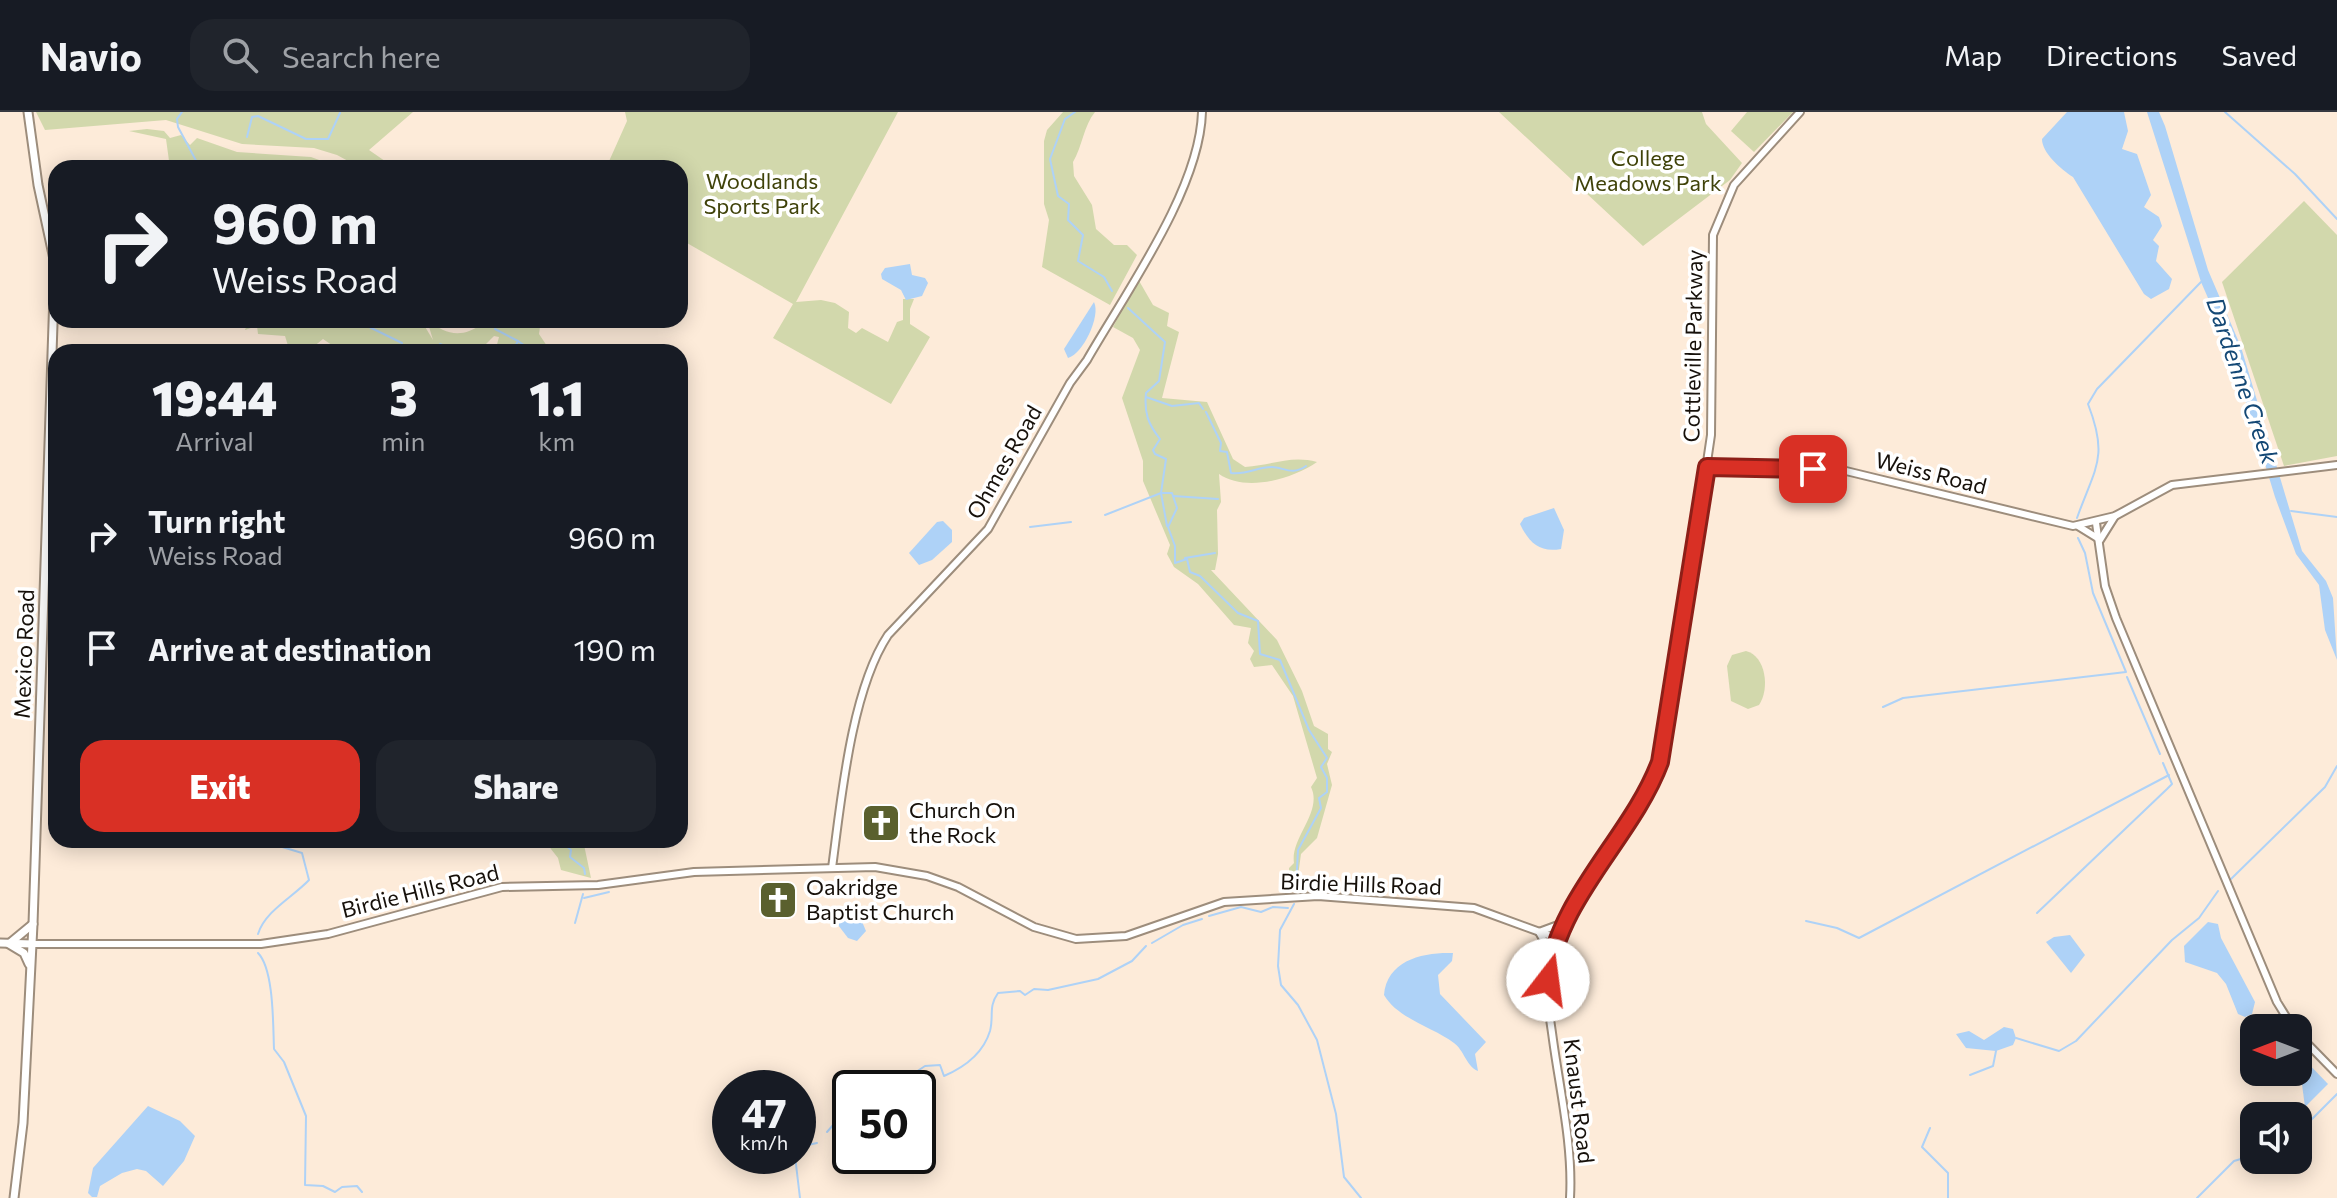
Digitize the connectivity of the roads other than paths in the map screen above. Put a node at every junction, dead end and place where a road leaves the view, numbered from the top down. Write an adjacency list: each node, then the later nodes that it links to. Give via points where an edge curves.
1 (28, 112): 4 (main road, Mexico Road)
2 (1202, 112): 12 (main road, Ohmes Road, via 1197,152 1181,194 997,517 888,635 875,656 860,706)
3 (1800, 112): 6 (main road, Cottleville Parkway, via 1737,180 1715,228)
4 (48, 225)
5 (2337, 465): 8 (main road, Weiss Road, via 2163,487)
6 (1707, 467): 10 (main road, Weiss Road, via 1846,471); 13 (main road, Knaust Road, via 1660,762)
7 (48, 474): 14 (main road, Mexico Road)
8 (2115, 516): 9 (main road, Weiss Road); 11 (main road)
9 (2096, 523): 10 (main road, Weiss Road); 11 (main road)
10 (2078, 526): 11 (main road)
11 (2100, 540): 21 (main road, via 2105,586 2132,659)
12 (832, 868): 15 (main road, Birdie Hills Road, via 875,867 927,876 1034,927 1076,939 1126,936 1224,902 1318,896 1474,908); 18 (main road, Birdie Hills Road, via 502,887 328,934 261,944)
13 (1569, 920): 15 (main road); 16 (main road, Knaust Road)
14 (33, 924): 17 (main road); 18 (main road, Mexico Road)
15 (1539, 932): 16 (main road, Birdie Hills Road); 19 (main road)
16 (1559, 939): 19 (main road, Knaust Road)
17 (5, 943): 18 (main road); 20 (main road, via 24,953)
18 (32, 944): 20 (main road, Mexico Road)
19 (1553, 957): 25 (main road, Knaust Road, via 1548,1002)
20 (31, 967): 24 (main road, Mexico Road)
21 (2284, 1014)
22 (2312, 1048): 23 (main road)
23 (2337, 1074)
24 (14, 1198)
25 (1570, 1198)

